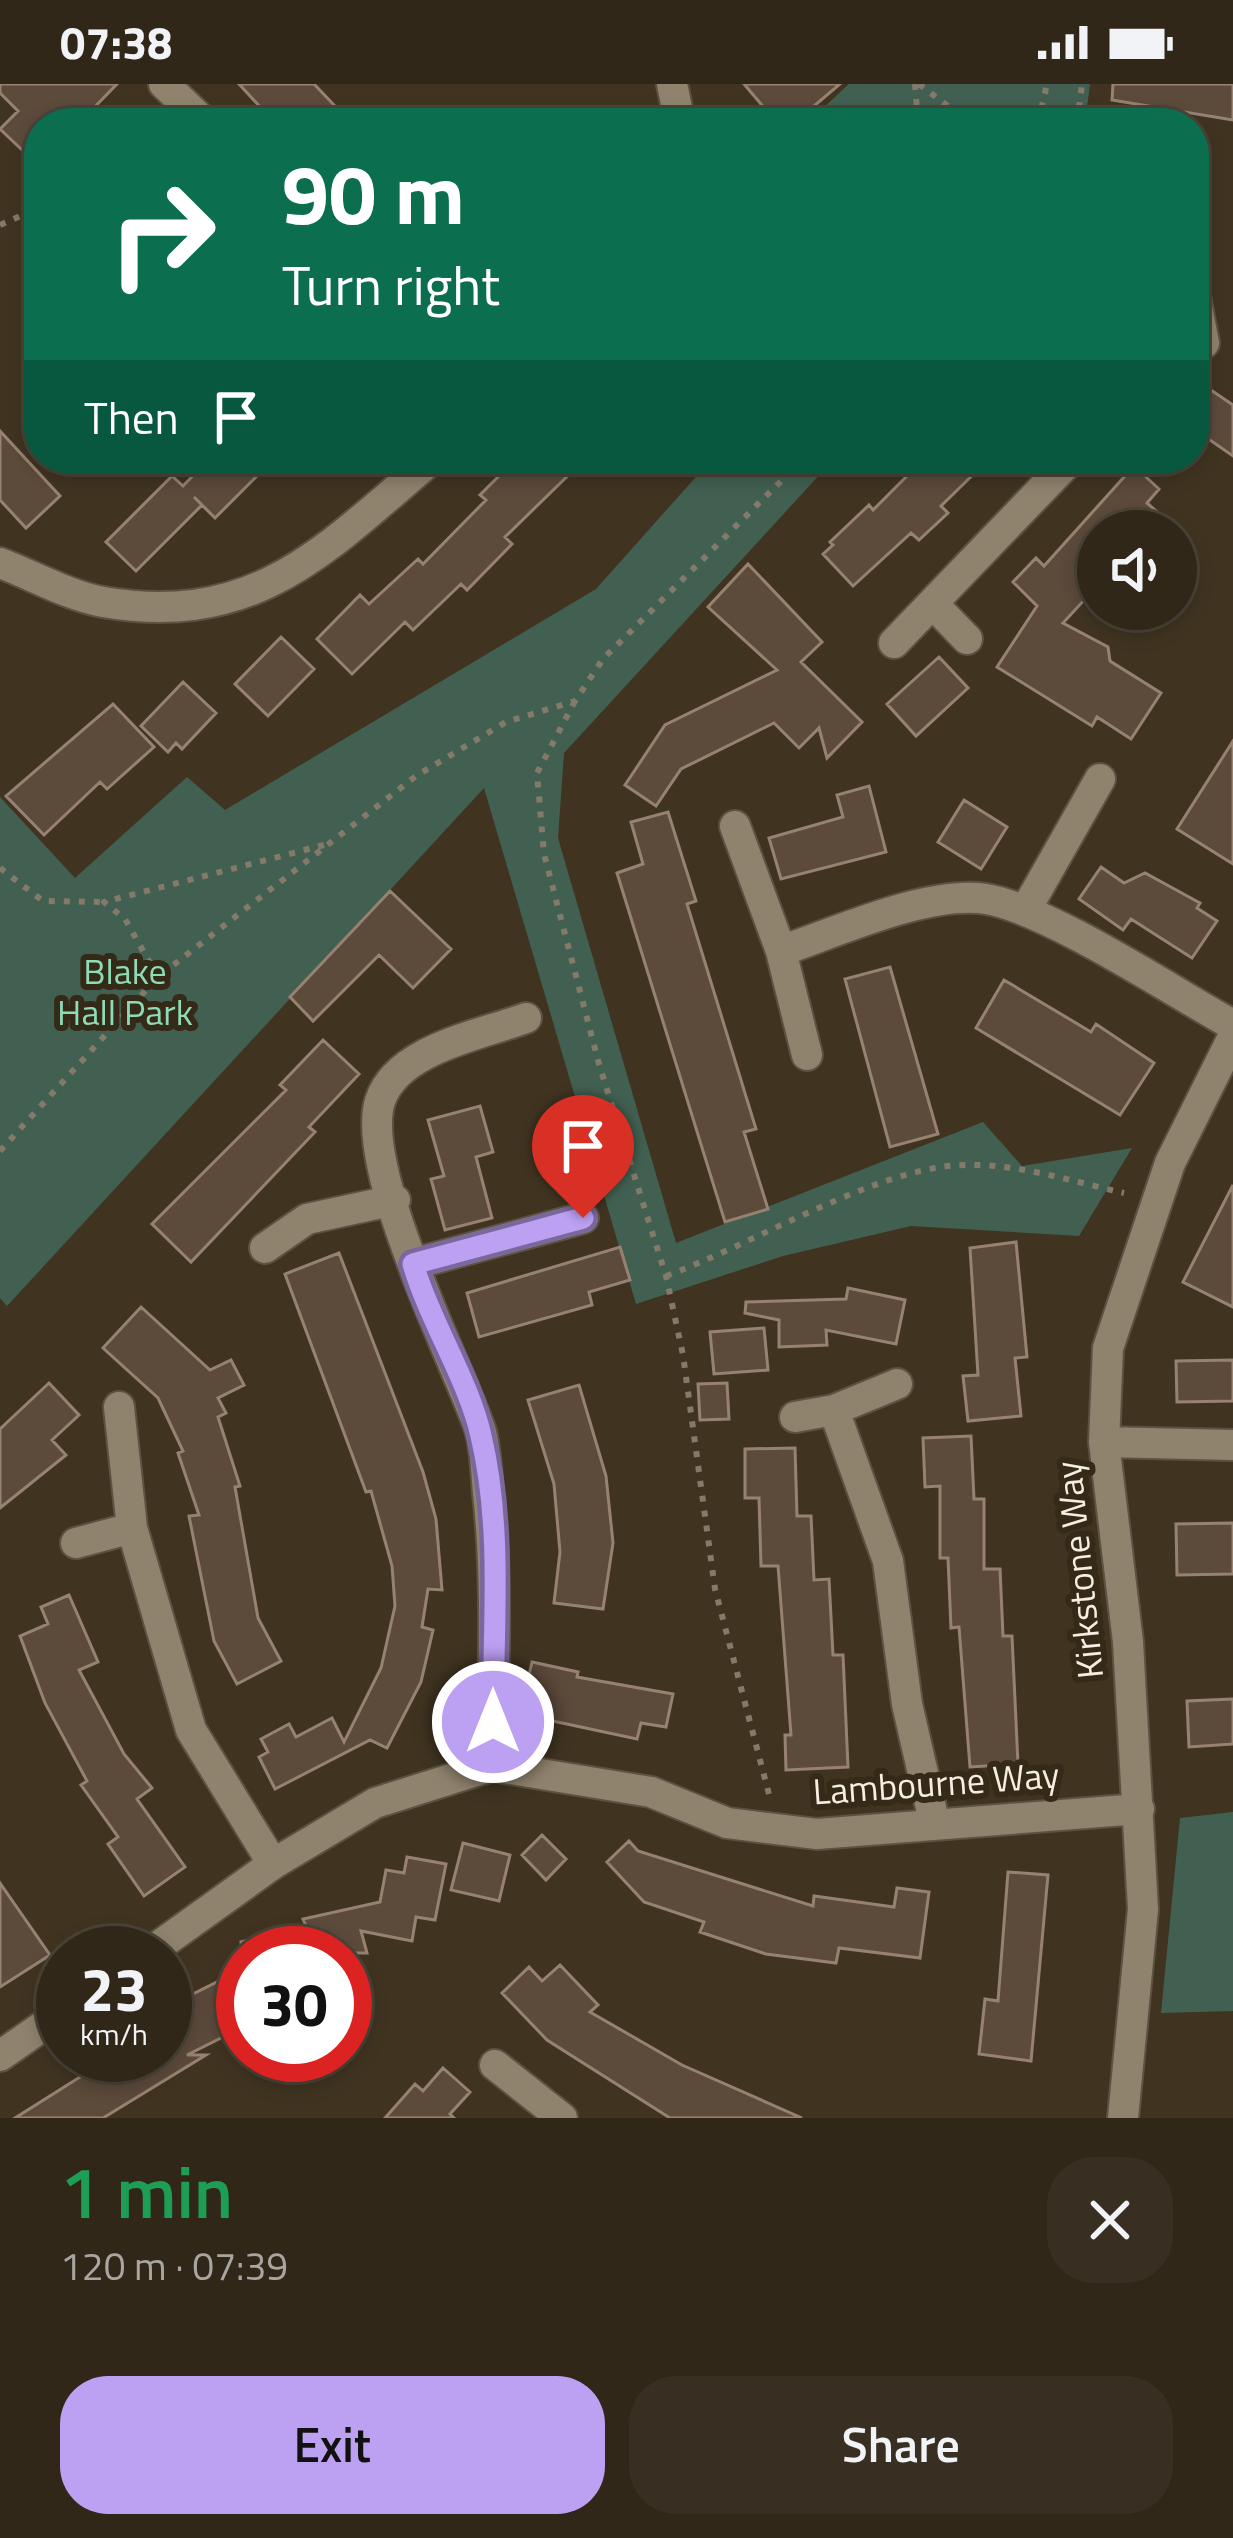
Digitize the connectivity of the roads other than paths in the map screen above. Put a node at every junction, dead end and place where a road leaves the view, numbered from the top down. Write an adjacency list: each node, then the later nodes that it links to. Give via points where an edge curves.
1 (164, 84): 2 (street)
2 (189, 108)
3 (414, 474): 5 (street, via 305,566 252,594 159,605 100,602)
4 (1057, 474): 6 (street)
5 (0, 563)
6 (935, 606): 7 (street); 8 (street)
7 (967, 639)
8 (894, 643)
9 (1100, 779): 11 (street)
10 (735, 826): 12 (street)
11 (1025, 911): 12 (street, via 984,898 940,902); 14 (street)
12 (782, 952): 16 (street)
13 (526, 1018): 17 (street, via 410,1063 390,1081 376,1135)
14 (1233, 1025)
15 (1233, 1037): 25 (street, Kirkstone Way, via 1169,1162 1108,1348)
16 (807, 1055)
17 (395, 1200): 19 (street, via 307,1219); 20 (street)
18 (583, 1218): 20 (street)
19 (265, 1248)
20 (413, 1264): 29 (street, via 481,1433 494,1546)
21 (897, 1384): 23 (street)
22 (119, 1407): 27 (street)
23 (834, 1410): 24 (street); 31 (street, via 888,1561 907,1704)
24 (795, 1417)
25 (1104, 1442): 26 (street); 30 (street, Kirkstone Way)
26 (1233, 1445)
27 (132, 1528): 28 (street); 32 (street, via 191,1730)
28 (76, 1544)
29 (492, 1766): 31 (street, Lambourne Way, via 651,1792 727,1823 817,1834); 32 (street, Lambourne Way, via 376,1802)
30 (1139, 1809): 31 (street, Lambourne Way); 38 (street, Kirkstone Way, via 1143,1909)
31 (934, 1821)
32 (273, 1864): 33 (street, Lambourne Way)
33 (187, 1926)
34 (36, 2031): 35 (street)
35 (0, 2056)
36 (495, 2065): 37 (street)
37 (561, 2118)
38 (1123, 2118)

